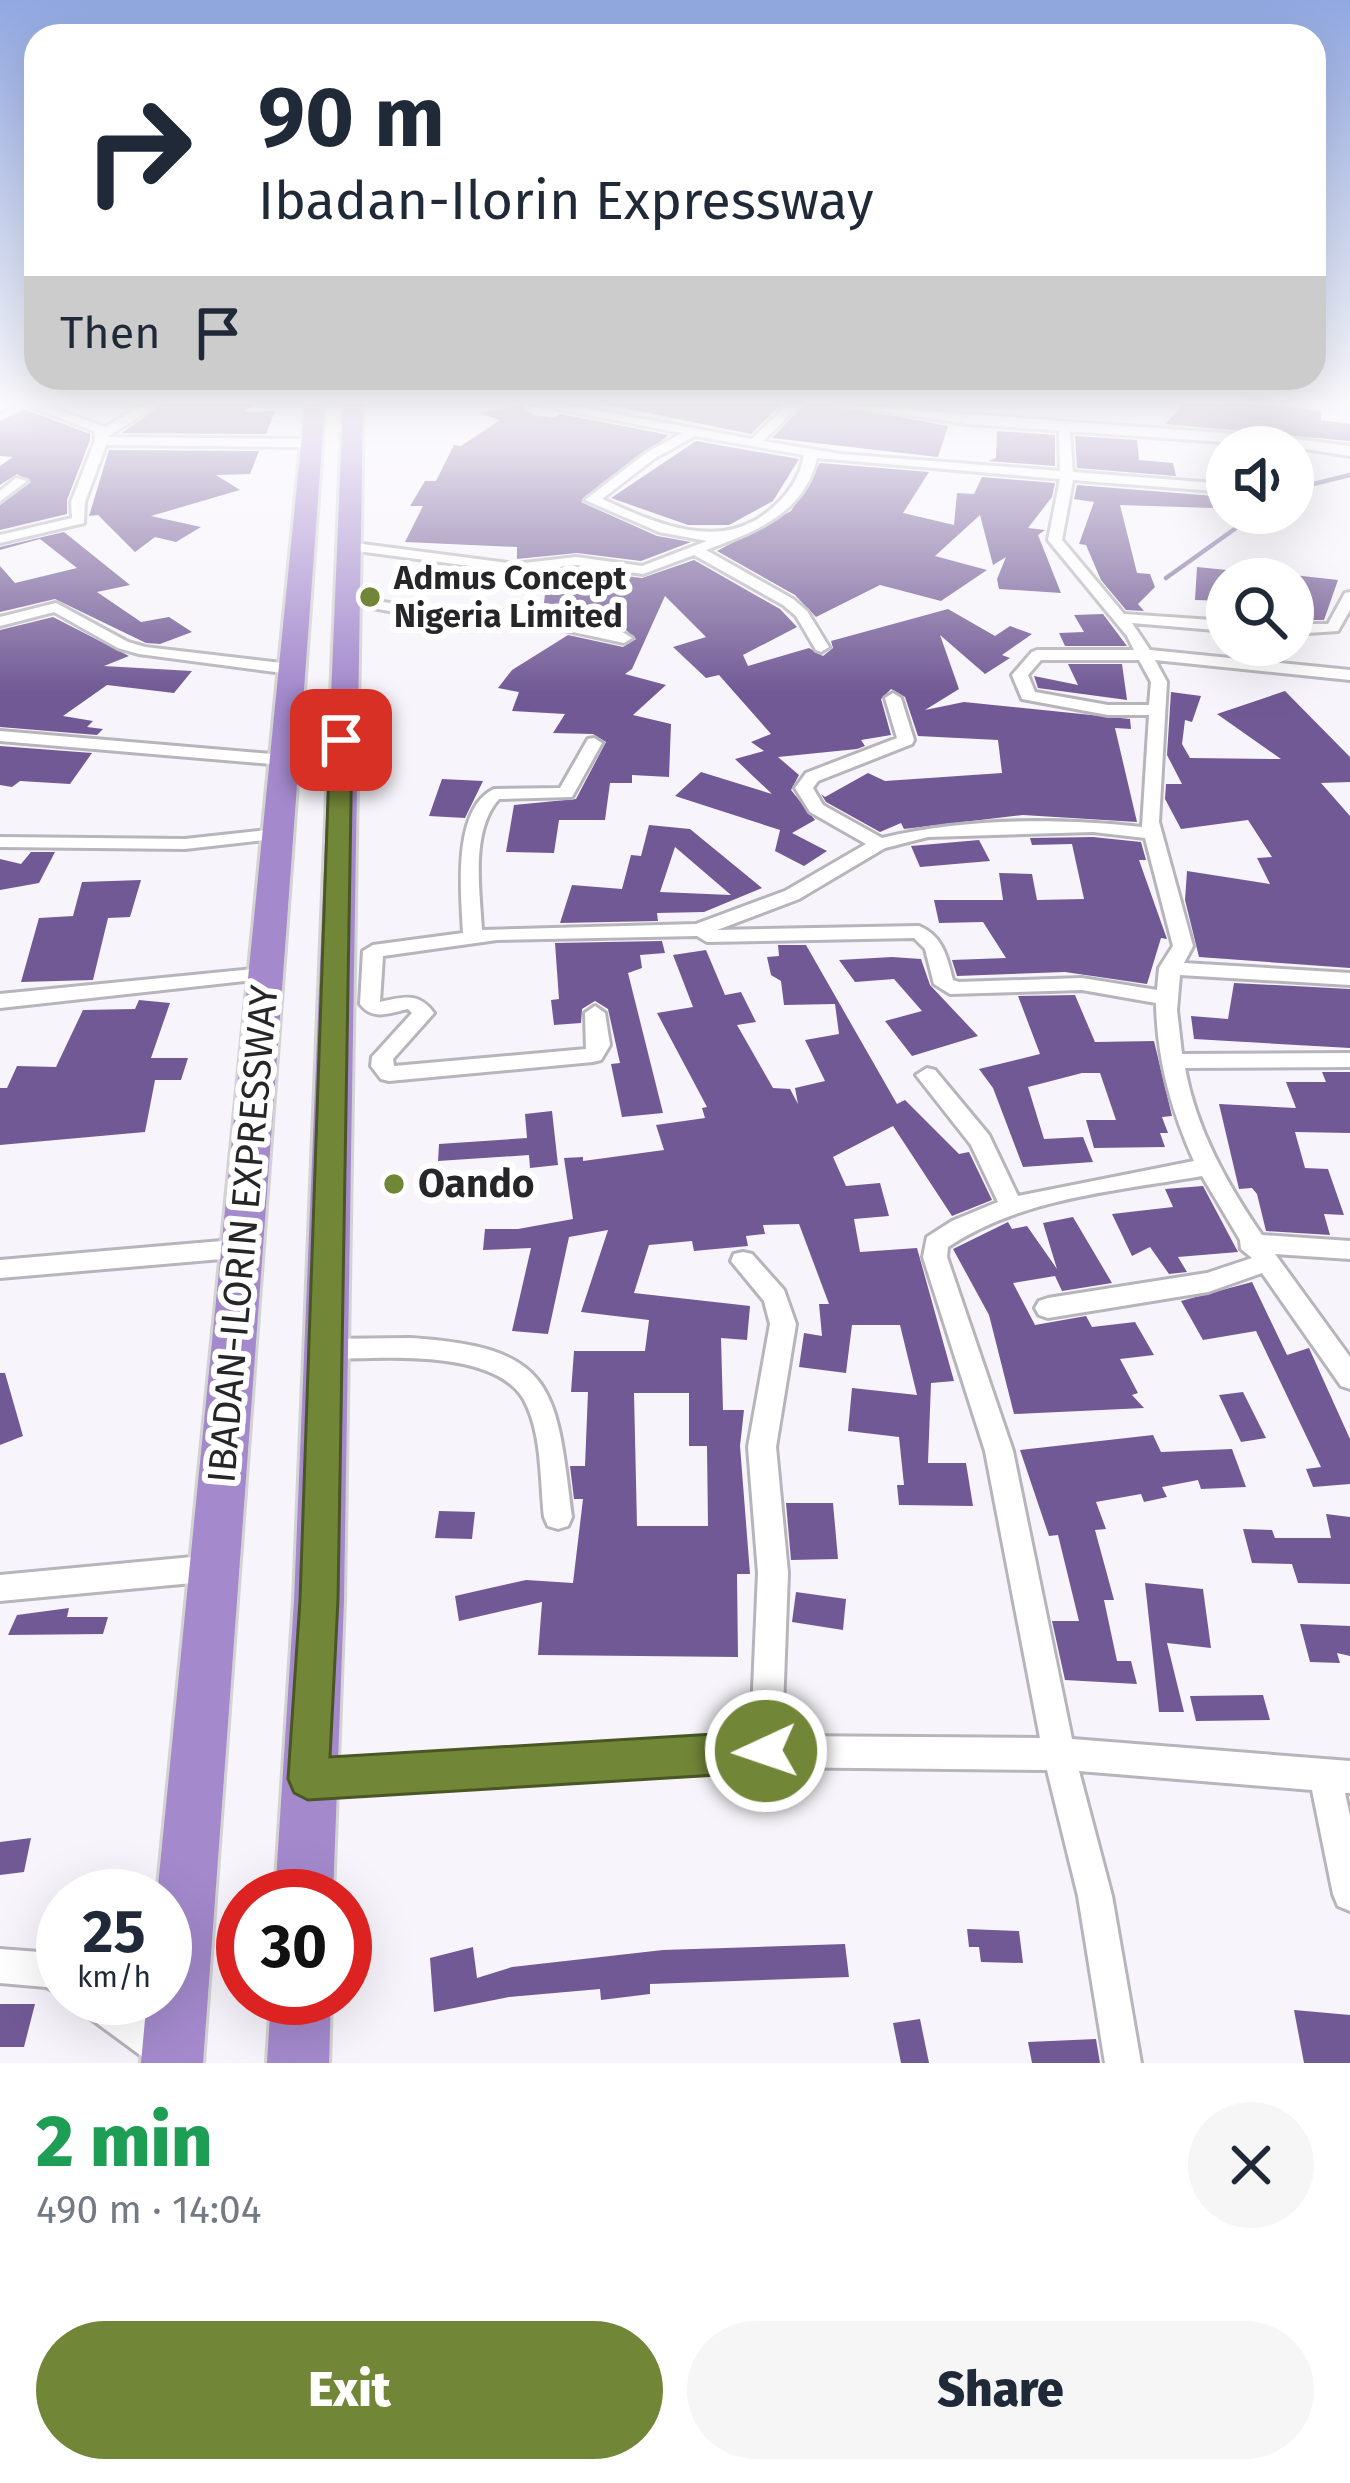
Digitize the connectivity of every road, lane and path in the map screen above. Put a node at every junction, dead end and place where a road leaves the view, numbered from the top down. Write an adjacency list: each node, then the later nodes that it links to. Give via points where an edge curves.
1 (78, 500): 7 (street, via 79,520)
2 (306, 500): 21 (highway, IBADAN-ILORIN EXPRESSWAY)
3 (349, 500): 9 (highway, IBADAN-ILORIN EXPRESSWAY)
4 (593, 500): 8 (street)
5 (787, 500): 8 (street, via 770,520)
6 (1062, 500): 13 (street, via 1055,540)
7 (0, 539)
8 (722, 539): 10 (street)
9 (347, 546): 10 (street, via 515,568 576,561 643,570); 12 (highway, IBADAN-ILORIN EXPRESSWAY)
10 (699, 552): 19 (street, via 788,602)
11 (1350, 596): 17 (street)
12 (345, 598): 18 (street); 52 (highway, IBADAN-ILORIN EXPRESSWAY)
13 (1121, 618): 15 (street); 20 (street)
14 (0, 622): 21 (street, via 56,607 144,651)
15 (1206, 624)
16 (1314, 631): 17 (street)
17 (1327, 632): 22 (street)
18 (624, 638)
19 (821, 647)
20 (1149, 656): 22 (street); 25 (street); 25 (street, via 1037,655 1020,675 1028,696)
21 (290, 669): 28 (highway, IBADAN-ILORIN EXPRESSWAY)
22 (1326, 672): 23 (street)
23 (1350, 675)
24 (893, 698): 32 (street, via 906,740 812,777 804,788 816,808)
25 (1158, 710): 29 (street)
26 (0, 736): 28 (street)
27 (594, 743): 34 (street, via 566,793 494,794 482,806 470,871)
28 (283, 760): 30 (highway, IBADAN-ILORIN EXPRESSWAY)
29 (1152, 833): 32 (street, via 967,828); 35 (street, via 1183,946)
30 (276, 834): 31 (street, via 185,844); 36 (highway, IBADAN-ILORIN EXPRESSWAY)
31 (0, 842)
32 (880, 844): 34 (street, via 792,896 698,930)
33 (706, 936): 38 (street, via 919,932 934,947 944,984 957,989 1082,984)
34 (473, 937): 40 (street, via 373,951 370,1004 376,1010 412,1002 424,1013 383,1057 389,1074 593,1055)
35 (1169, 968): 37 (street); 38 (street)
36 (264, 974): 39 (street); 46 (highway, IBADAN-ILORIN EXPRESSWAY)
37 (1350, 980)
38 (1165, 998): 42 (street)
39 (0, 1001)
40 (595, 1013)
41 (1350, 1060): 42 (street)
42 (1171, 1061): 44 (street)
43 (927, 1076): 45 (street, via 981,1141)
44 (1205, 1167): 45 (street); 48 (street)
45 (1012, 1208): 58 (street, via 946,1234 934,1257 999,1451)
46 (245, 1248): 50 (street); 55 (highway, IBADAN-ILORIN EXPRESSWAY)
47 (1350, 1250): 48 (street)
48 (1257, 1253): 51 (street, via 1208,1282); 53 (street)
49 (743, 1261): 57 (street, via 775,1298 783,1324 762,1448 773,1574)
50 (0, 1269)
51 (1048, 1308)
52 (326, 1348): 54 (street, via 505,1362 536,1392); 60 (highway, IBADAN-ILORIN EXPRESSWAY)
53 (1350, 1378)
54 (558, 1517)
55 (214, 1568): 56 (street); 61 (highway, IBADAN-ILORIN EXPRESSWAY)
56 (0, 1588)
57 (766, 1751): 58 (street); 60 (street)
58 (1058, 1754): 59 (street); 71 (street, via 1096,1896)
59 (1338, 1776): 63 (street)
60 (308, 1779): 62 (highway, IBADAN-ILORIN EXPRESSWAY)
61 (180, 1869)
62 (305, 1869)
63 (1350, 1894)
64 (0, 1966): 65 (street)
65 (36, 1969)
66 (126, 2025): 69 (street)
67 (173, 2025): 69 (highway, IBADAN-ILORIN EXPRESSWAY)
68 (300, 2025): 70 (highway)
69 (172, 2060)
70 (298, 2063)
71 (1123, 2063)

